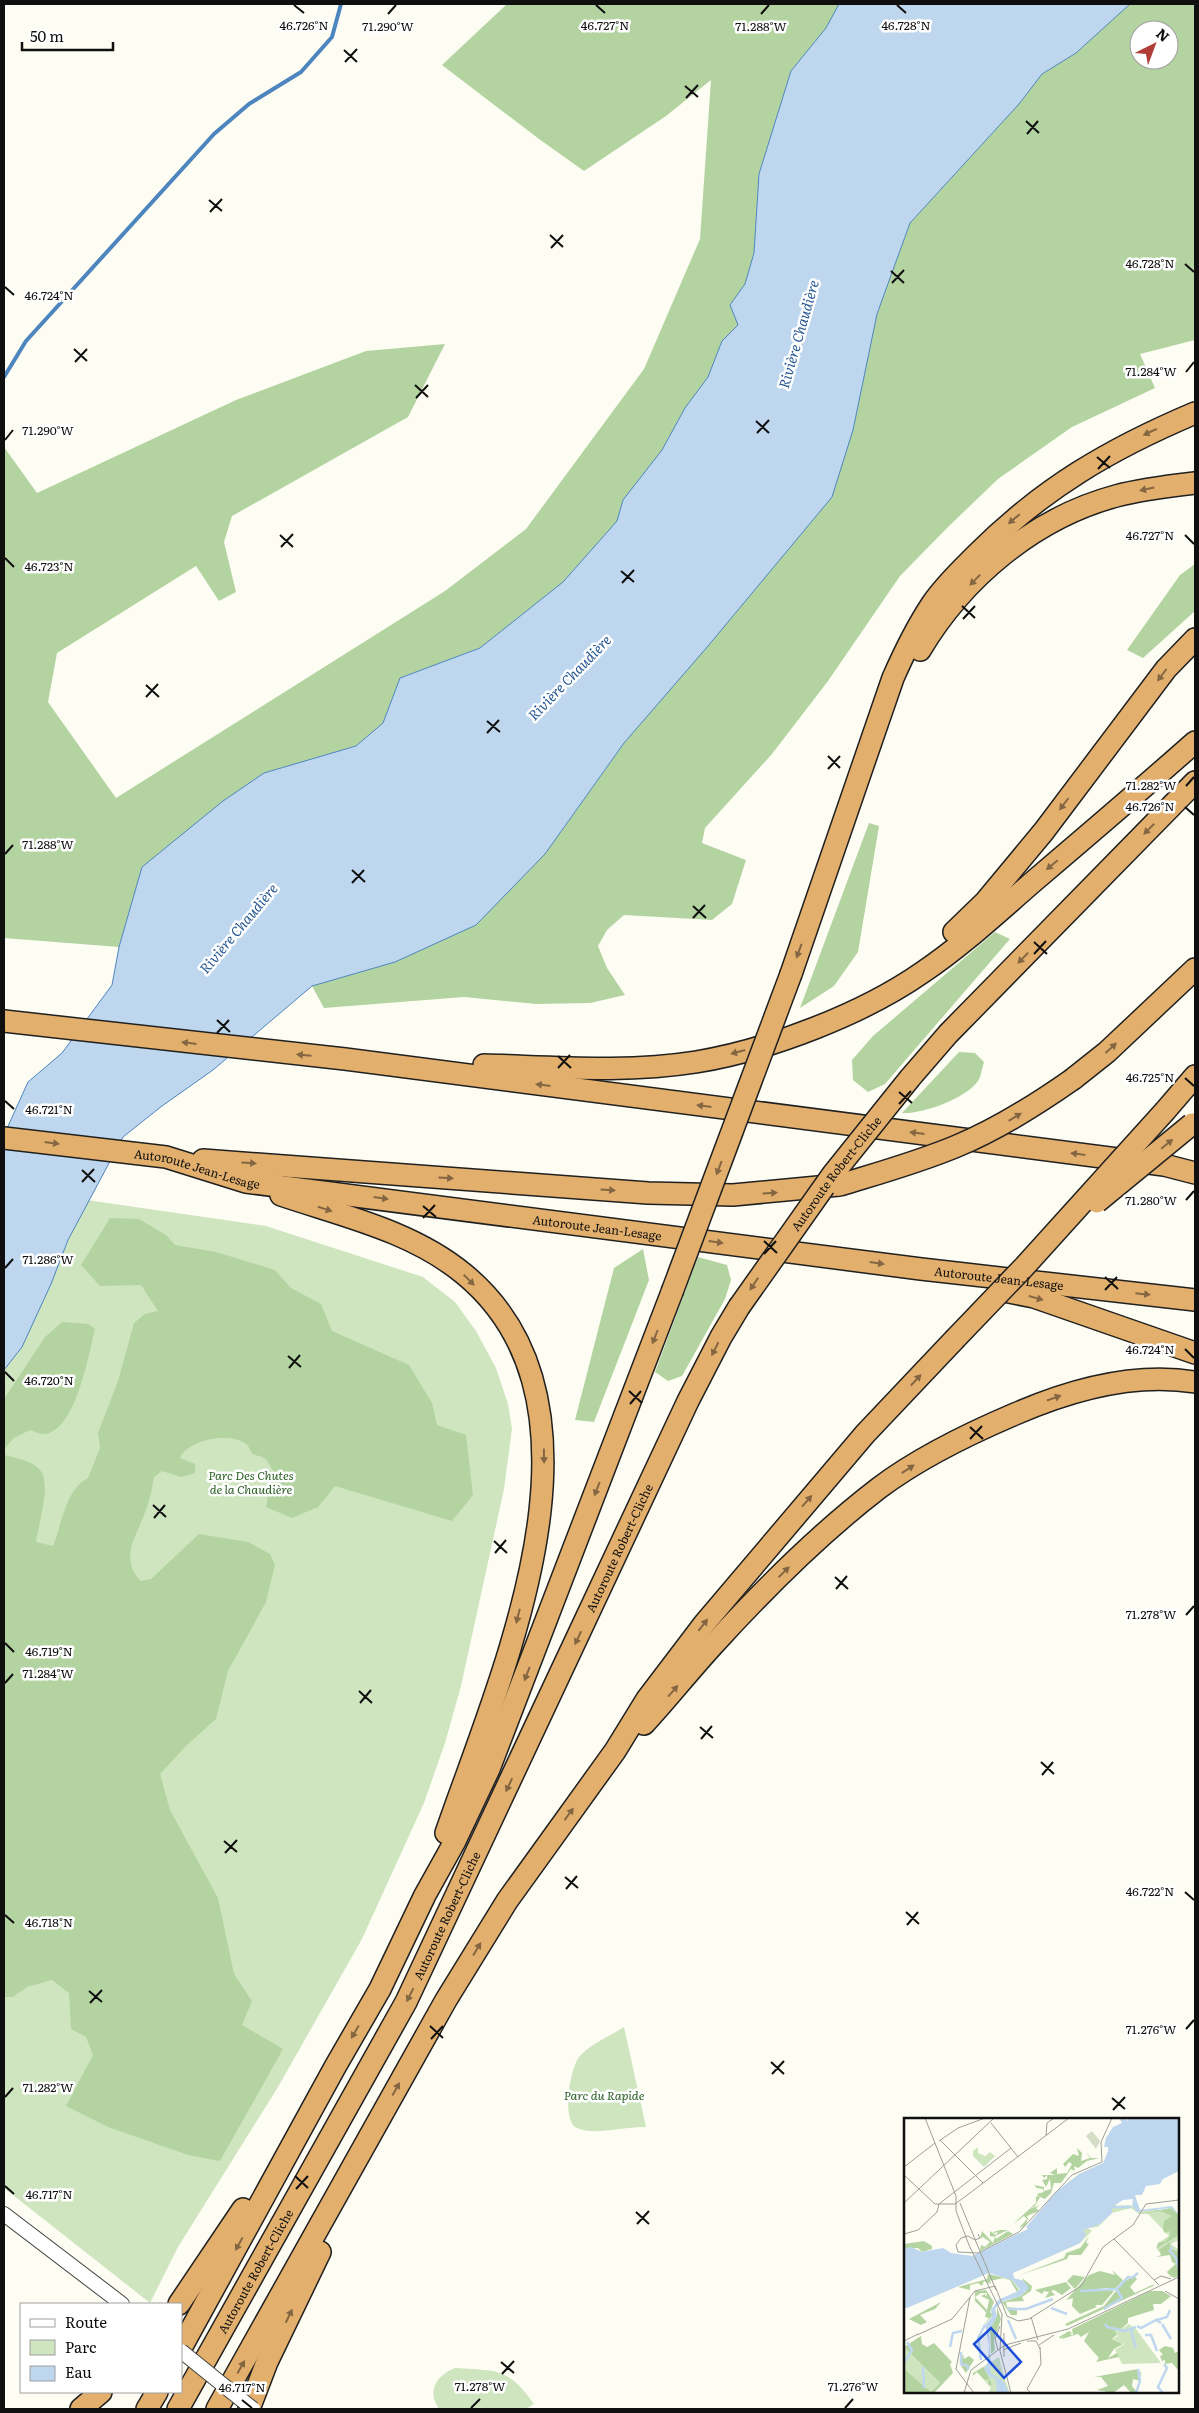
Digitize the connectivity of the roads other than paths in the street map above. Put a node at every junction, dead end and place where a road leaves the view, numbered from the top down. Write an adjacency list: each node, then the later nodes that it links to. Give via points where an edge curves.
1 (1195, 413): 6 (highway, one-way to 6, via 1122,446 1058,485 998,533 932,603 892,678)
2 (1195, 483): 6 (highway, one-way to 6, via 1116,496 1052,522 992,564 959,596 935,626 907,677)
3 (1195, 639): 8 (highway, one-way to 8, via 1166,669 1050,823 986,900 924,958)
4 (1195, 742): 8 (highway, one-way to 8, via 971,935 923,972 880,998)
5 (1195, 782): 35 (highway, Autoroute Robert-Cliche, one-way to 35, bridge, via 948,1034 833,1174 739,1307 688,1401 406,2002)
6 (808, 928): 23 (highway, one-way to 23, bridge, via 489,1769 454,1844)
7 (1195, 969): 14 (highway, one-way to 7, bridge, via 648,1193 733,1195 840,1185 957,1146 1004,1123 1073,1079 1107,1052)
8 (834, 1019): 10 (highway, one-way to 10, via 740,1052 697,1062 646,1068 591,1069)
9 (4, 1021): 10 (highway, one-way to 9)
10 (345, 1059): 15 (highway, one-way to 10)
11 (1195, 1076): 17 (highway, bridge)
12 (1194, 1122): 17 (highway, one-way to 12, bridge)
13 (4, 1138): 14 (highway, Autoroute Jean-Lesage, one-way to 14)
14 (166, 1157): 16 (highway, Autoroute Jean-Lesage)
15 (1195, 1171)
16 (246, 1182): 18 (highway, Autoroute Jean-Lesage, one-way to 18); 23 (highway, one-way to 23, via 388,1230 433,1252 464,1274 506,1322 534,1379 542,1420 544,1457 542,1500 531,1564 501,1681)
17 (1024, 1267): 22 (highway, one-way to 17, bridge, via 647,1700 733,1588 865,1434)
18 (921, 1269): 19 (highway, Autoroute Jean-Lesage, one-way to 19); 20 (highway, one-way to 20, via 970,1284 1034,1297)
19 (1195, 1300)
20 (1195, 1353)
21 (1195, 1382): 22 (highway, one-way to 21, via 645,1724 713,1644 823,1534 880,1487 925,1458 1055,1396 1110,1384 1154,1380)
22 (615, 1751): 24 (highway, one-way to 22, via 506,1901)
23 (425, 1895): 25 (highway, one-way to 25, via 380,1989)
24 (372, 2132): 36 (highway, one-way to 24); 37 (highway, one-way to 24, via 267,2362 336,2219)
25 (297, 2140): 28 (highway, via 264,2175); 29 (highway, one-way to 29)
26 (4, 2214): 27 (street)
27 (121, 2303)
28 (180, 2303)
29 (182, 2348)
30 (182, 2351): 37 (street, bridge)
31 (100, 2393): 33 (highway)
32 (156, 2393): 34 (highway)
33 (81, 2409)
34 (147, 2409)
35 (178, 2409)
36 (217, 2409)
37 (251, 2409)

